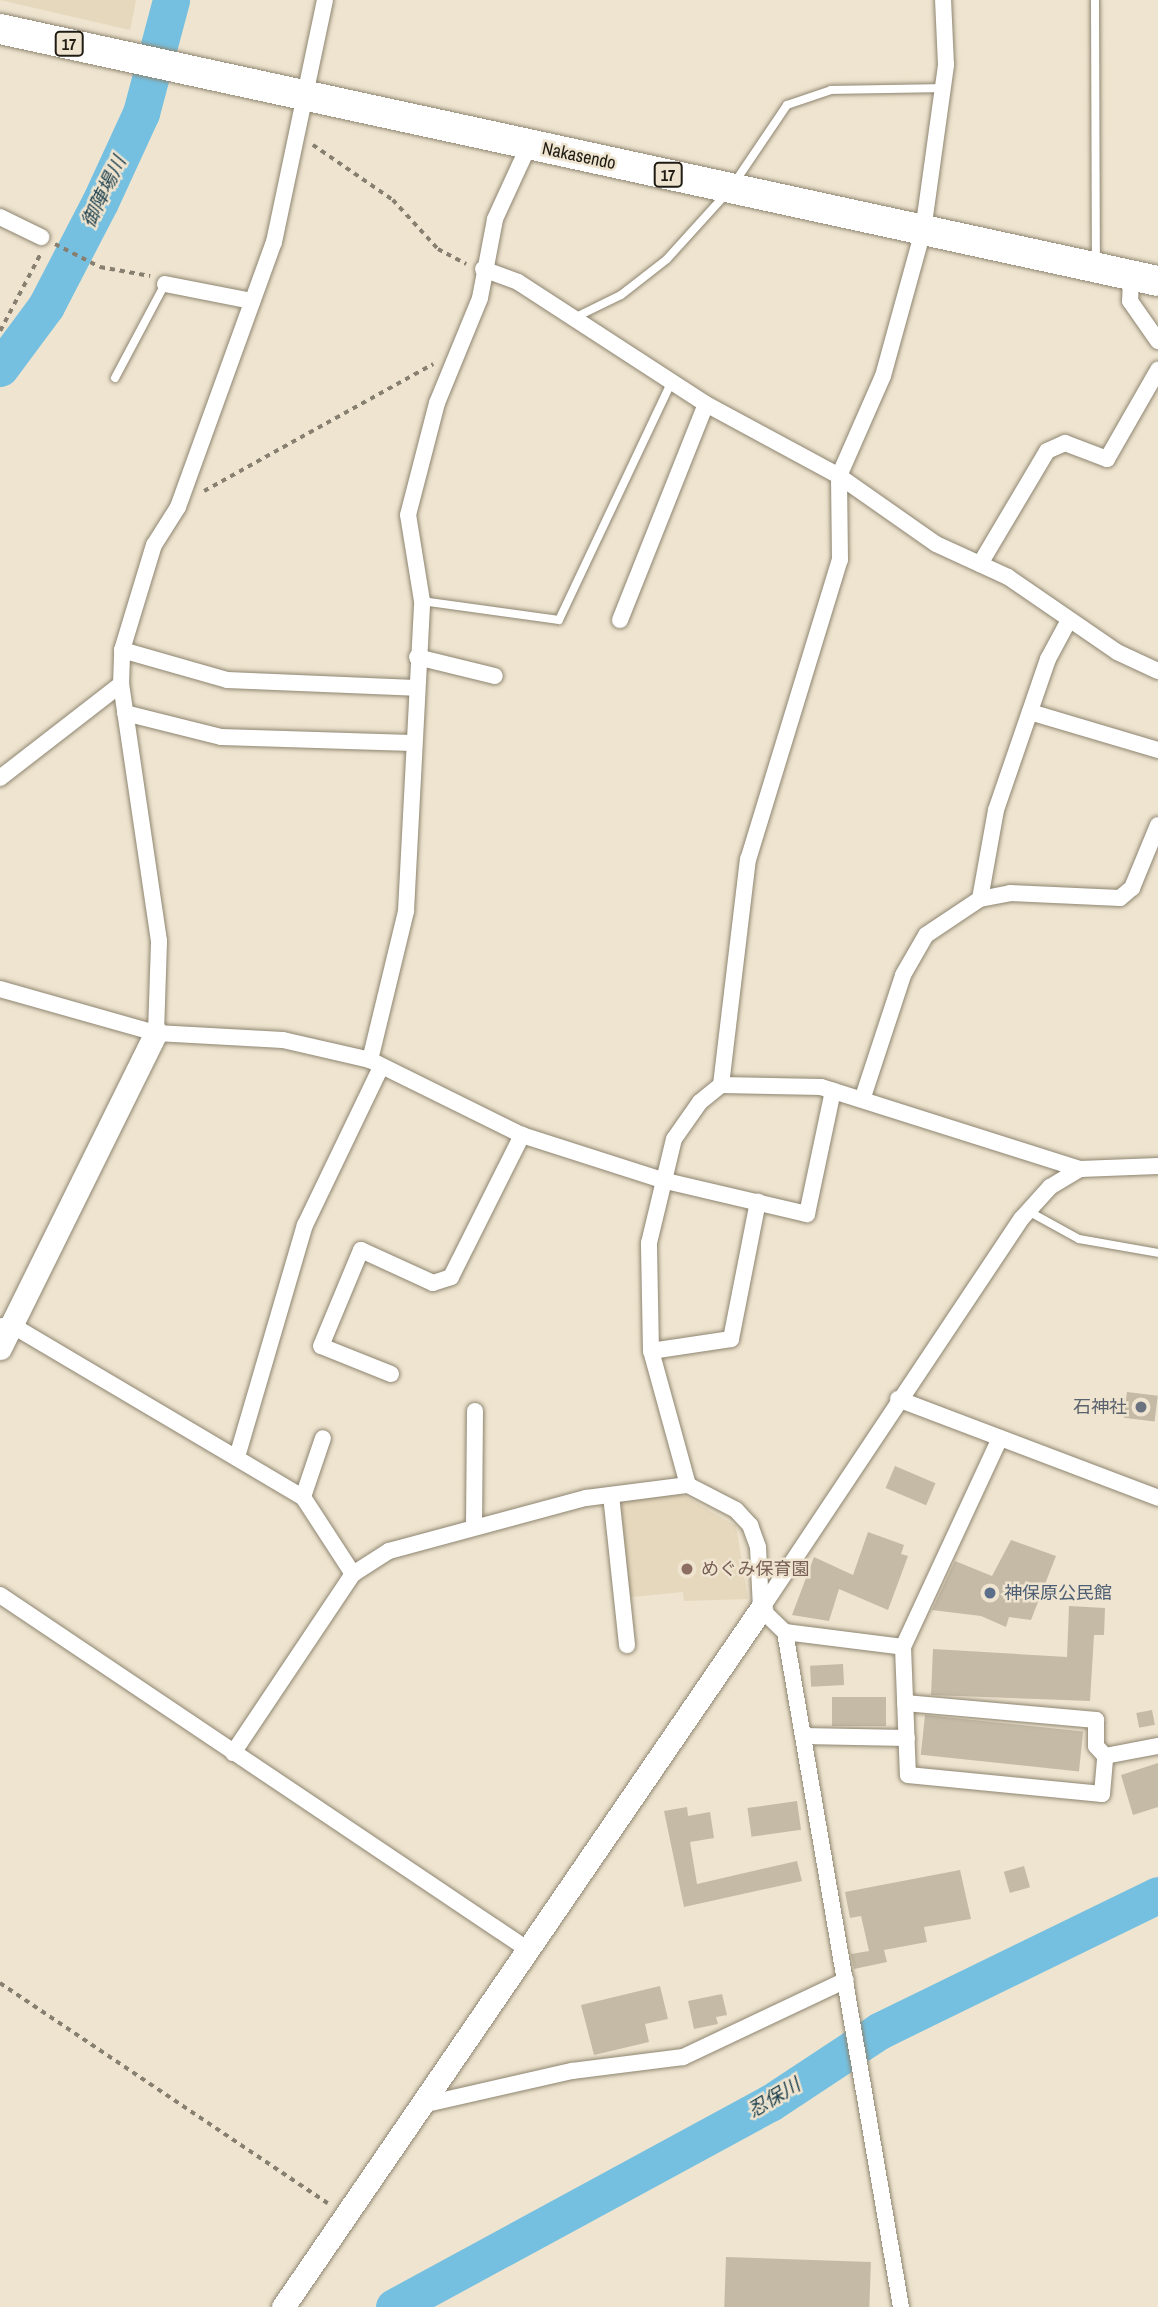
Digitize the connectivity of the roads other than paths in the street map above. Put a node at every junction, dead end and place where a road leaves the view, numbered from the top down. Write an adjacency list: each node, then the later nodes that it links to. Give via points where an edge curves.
1 (325, 0): 6 (street)
2 (943, 0): 5 (street)
3 (1096, 0): 12 (lane)
4 (0, 29): 6 (highway, Nakasendo / 17)
5 (944, 88): 8 (lane, via 831,90 788,105); 10 (street)
6 (309, 97): 7 (highway, Nakasendo / 17); 16 (street)
7 (529, 145): 8 (highway, Nakasendo / 17); 13 (street, via 495,219)
8 (730, 189): 10 (highway, Nakasendo / 17); 17 (lane, via 667,259 621,295)
9 (0, 217): 11 (street)
10 (923, 231): 12 (highway, Nakasendo / 17); 23 (street, via 883,376)
11 (47, 240)
12 (1096, 267): 14 (highway, Nakasendo / 17)
13 (483, 269): 17 (street, via 518,282); 25 (street, via 462,348 437,404 408,516)
14 (1144, 279): 18 (street, via 1130,301)
15 (165, 284): 16 (street); 20 (lane)
16 (252, 301): 28 (street, via 178,507 154,545)
17 (574, 318): 21 (street)
18 (1158, 341)
19 (1158, 370): 24 (street, via 1107,459 1065,443 1047,451)
20 (115, 378)
21 (671, 383): 22 (street); 25 (lane, via 559,620)
22 (706, 404): 23 (street); 26 (street)
23 (839, 476): 24 (street, via 936,544); 45 (street, via 840,560 748,860)
24 (980, 564): 27 (street)
25 (422, 601): 29 (street)
26 (620, 620)
27 (1069, 620): 30 (street); 34 (street)
28 (122, 650): 32 (street); 33 (street, via 227,680)
29 (417, 657): 31 (street); 33 (street)
30 (1158, 671)
31 (495, 676)
32 (121, 684): 35 (street); 38 (street)
33 (415, 688): 36 (street)
34 (1030, 712): 37 (street); 41 (street, via 996,810)
35 (125, 713): 36 (street, via 221,737); 43 (street, via 159,941)
36 (412, 743): 44 (street, via 406,911)
37 (1158, 750)
38 (0, 778)
39 (1158, 825): 40 (street)
40 (1153, 842): 41 (street, via 1132,888 1120,898 1010,894)
41 (980, 899): 47 (street, via 926,935 912,955)
42 (0, 989): 43 (street)
43 (156, 1033): 44 (street, via 283,1040); 55 (street)
44 (375, 1065): 48 (street); 63 (street, via 305,1225)
45 (721, 1085): 46 (street, via 791,1084); 51 (street, via 700,1102 674,1139)
46 (833, 1091): 47 (street); 52 (street, via 807,1214)
47 (863, 1097): 50 (street)
48 (522, 1135): 51 (street); 58 (street, via 451,1278 433,1283 361,1250 321,1346)
49 (1158, 1166): 50 (street)
50 (1080, 1169): 53 (street, via 1050,1187)
51 (662, 1180): 52 (street); 57 (street, via 649,1243)
52 (758, 1202): 57 (street, via 731,1339)
53 (1028, 1211): 54 (lane, via 1079,1239); 59 (street)
54 (1158, 1253)
55 (7, 1326): 56 (street); 63 (street)
56 (0, 1348)
57 (652, 1351): 64 (street)
58 (391, 1374)
59 (898, 1399): 62 (street); 71 (street)
60 (475, 1411): 68 (street)
61 (323, 1438): 66 (street)
62 (1000, 1438): 67 (street); 74 (street)
63 (237, 1457): 66 (street)
64 (688, 1485): 65 (street); 71 (street, via 750,1525)
65 (611, 1495): 68 (street); 73 (street)
66 (303, 1497): 69 (street)
67 (1158, 1498)
68 (474, 1526): 69 (street, via 389,1551)
69 (353, 1574): 79 (street)
70 (0, 1594): 79 (street)
71 (761, 1609): 72 (street); 81 (street)
72 (785, 1632): 74 (street); 76 (street)
73 (627, 1645)
74 (903, 1647): 75 (street)
75 (905, 1703): 77 (street); 80 (street, via 1096,1720 1096,1746)
76 (803, 1736): 77 (street); 82 (street)
77 (907, 1738): 80 (street, via 908,1775 1102,1794)
78 (1158, 1746): 80 (street)
79 (233, 1753): 81 (street)
80 (1105, 1756)
81 (527, 1949): 83 (street)
82 (846, 1980): 83 (street, via 683,2057 572,2071); 85 (street)
83 (422, 2105): 84 (street)
84 (283, 2307)
85 (901, 2307)

